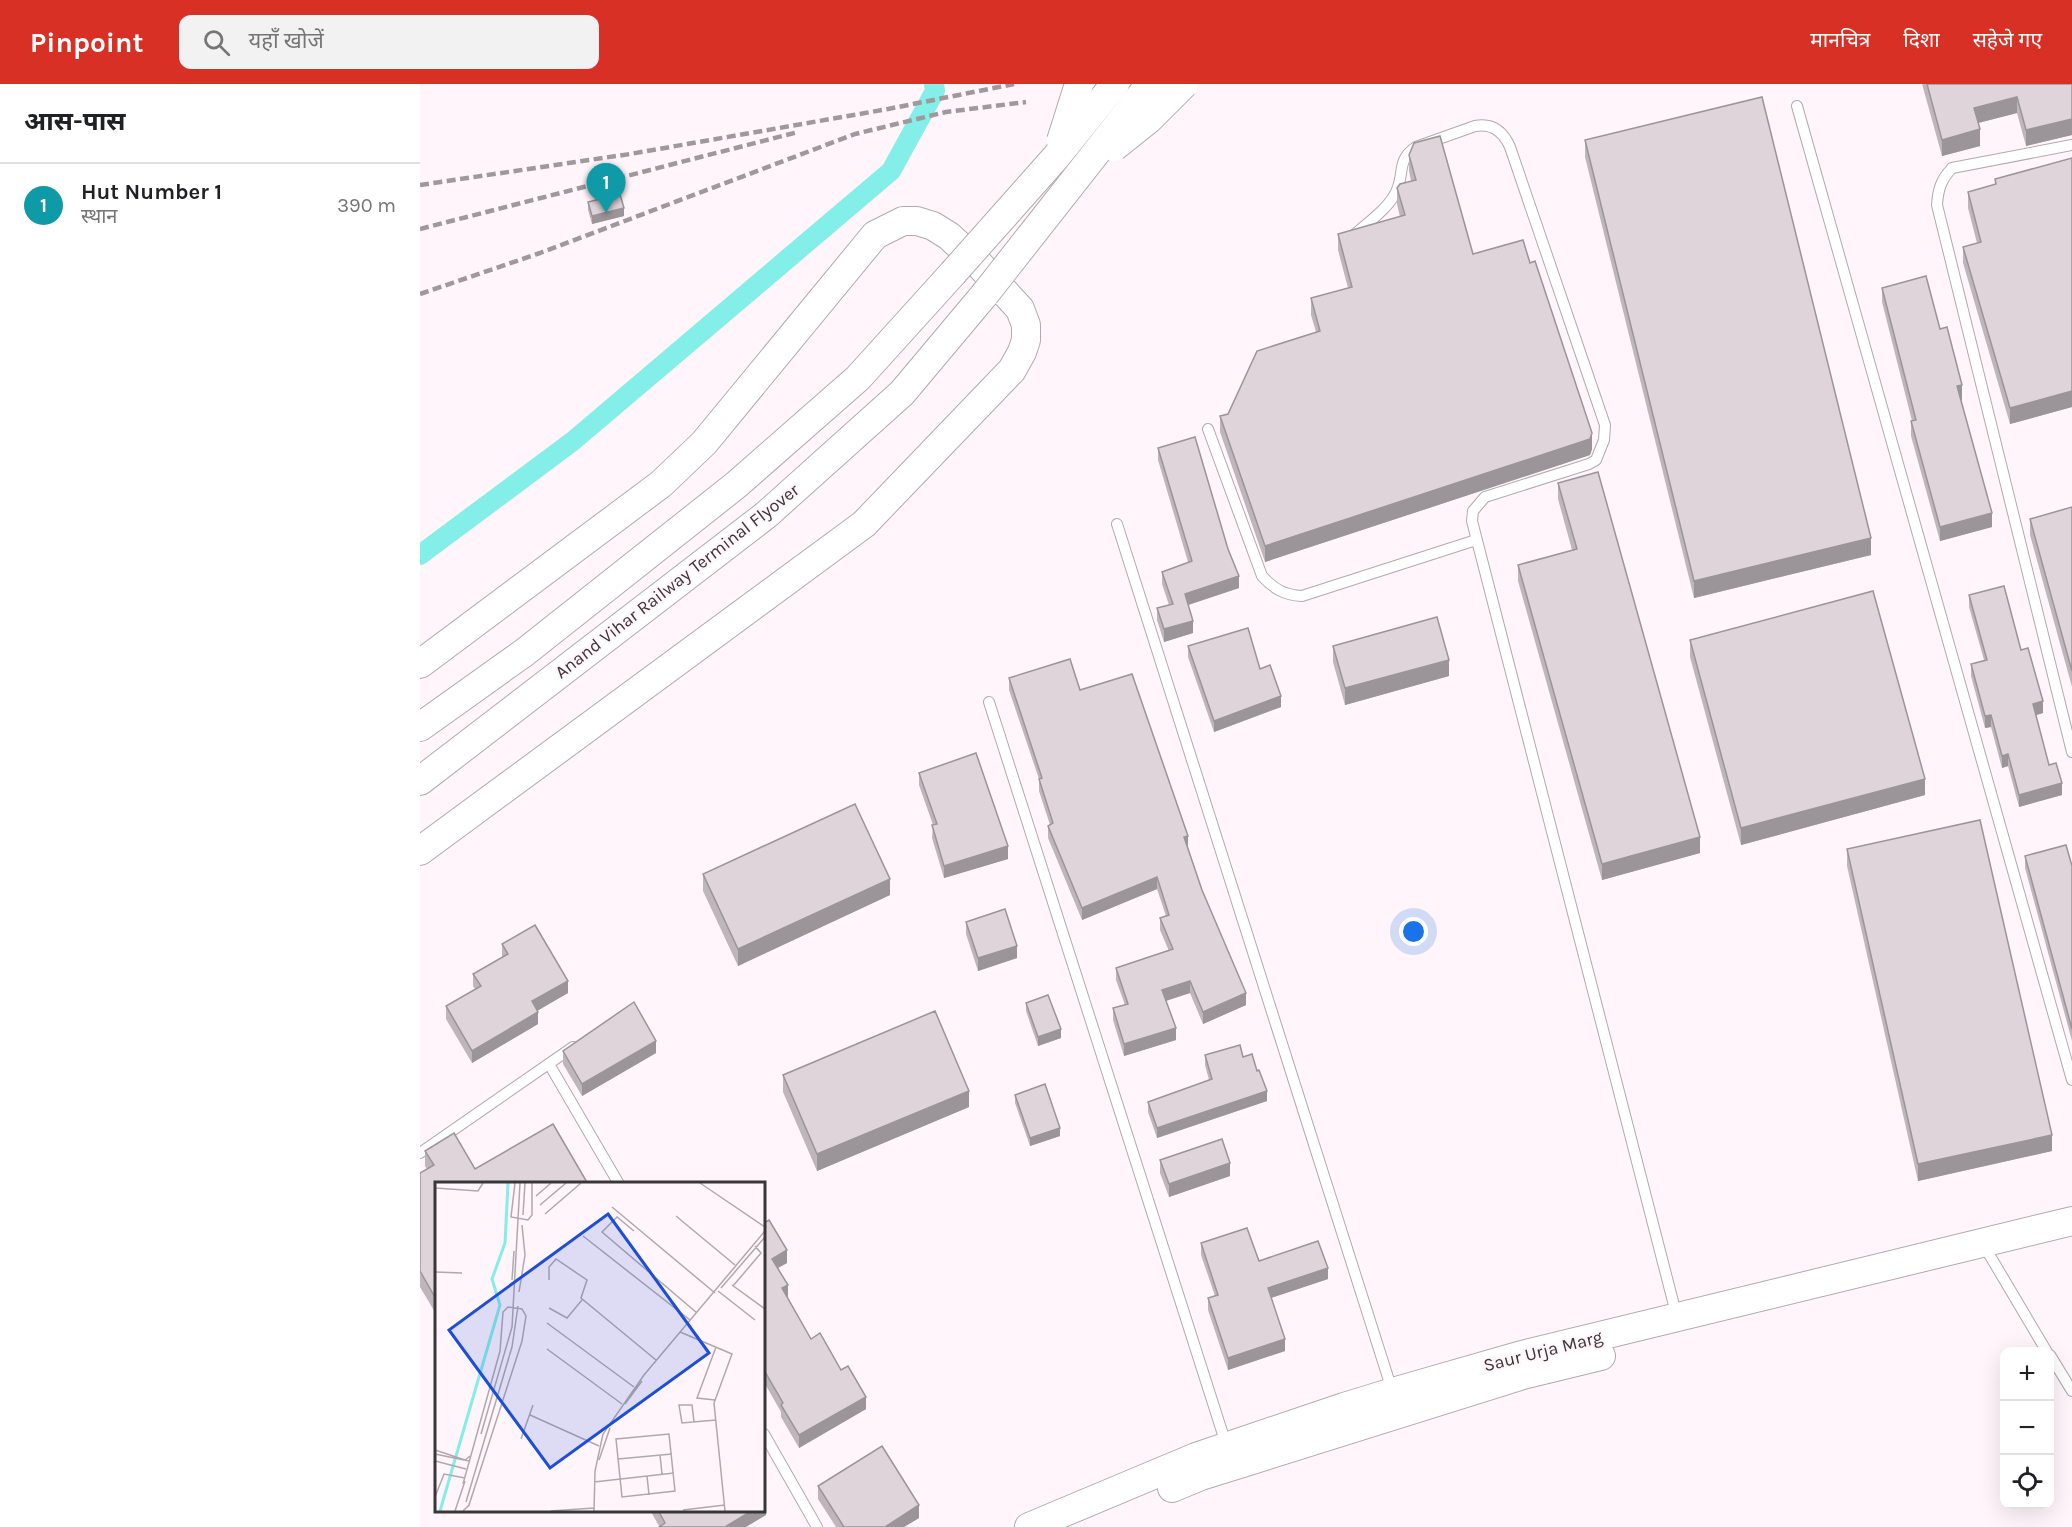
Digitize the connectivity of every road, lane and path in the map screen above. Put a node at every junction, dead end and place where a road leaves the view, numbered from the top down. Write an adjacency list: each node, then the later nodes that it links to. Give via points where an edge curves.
1 (1079, 84): 7 (main road, bridge)
2 (1115, 84): 7 (main road, bridge)
3 (1150, 84): 8 (main road, Anand Vihar Railway Terminal Flyover, bridge)
4 (1184, 84): 8 (main road, Anand Vihar Railway Terminal Flyover, bridge, via 1149,119)
5 (1797, 106): 21 (lane)
6 (2072, 145): 16 (lane, via 1952,168 1943,179 1937,205)
7 (1056, 157): 15 (main road, bridge, via 858,378 736,485 525,651)
8 (1082, 172): 17 (main road, Anand Vihar Railway Terminal Flyover, bridge, via 902,393 766,515)
9 (1347, 241): 12 (lane, via 1392,199 1402,164 1411,150 1484,124 1505,137 1605,425 1604,441 1596,460 1589,464 1485,497 1473,511)
10 (1208, 429): 12 (lane, via 1262,576 1279,592 1302,596)
11 (1117, 524): 31 (lane)
12 (1476, 540): 27 (lane)
13 (420, 664): 18 (main road, via 661,484 704,443 875,235 903,221 933,226 977,262 1020,309 1026,340 1012,370 864,524)
14 (989, 702): 34 (lane)
15 (430, 720)
16 (2072, 752)
17 (420, 781)
18 (420, 851)
19 (586, 1038): 20 (lane)
20 (549, 1064): 22 (lane); 23 (lane)
21 (2072, 1080)
22 (420, 1153)
23 (618, 1182)
24 (2072, 1221): 26 (main road, Saur Urja Marg)
25 (2072, 1241): 26 (main road, Saur Urja Marg)
26 (1987, 1252): 27 (main road, Saur Urja Marg); 28 (lane); 32 (main road, Saur Urja Marg)
27 (1677, 1317): 31 (main road, Saur Urja Marg)
28 (2044, 1347)
29 (2054, 1362): 30 (lane)
30 (2072, 1391)
31 (1393, 1392): 32 (main road, Saur Urja Marg)
32 (1321, 1427): 34 (main road, Saur Urja Marg); 37 (main road, Saur Urja Marg)
33 (765, 1436): 35 (lane)
34 (1227, 1447): 36 (main road, Saur Urja Marg)
35 (817, 1527)
36 (1029, 1527)
37 (1075, 1527)

